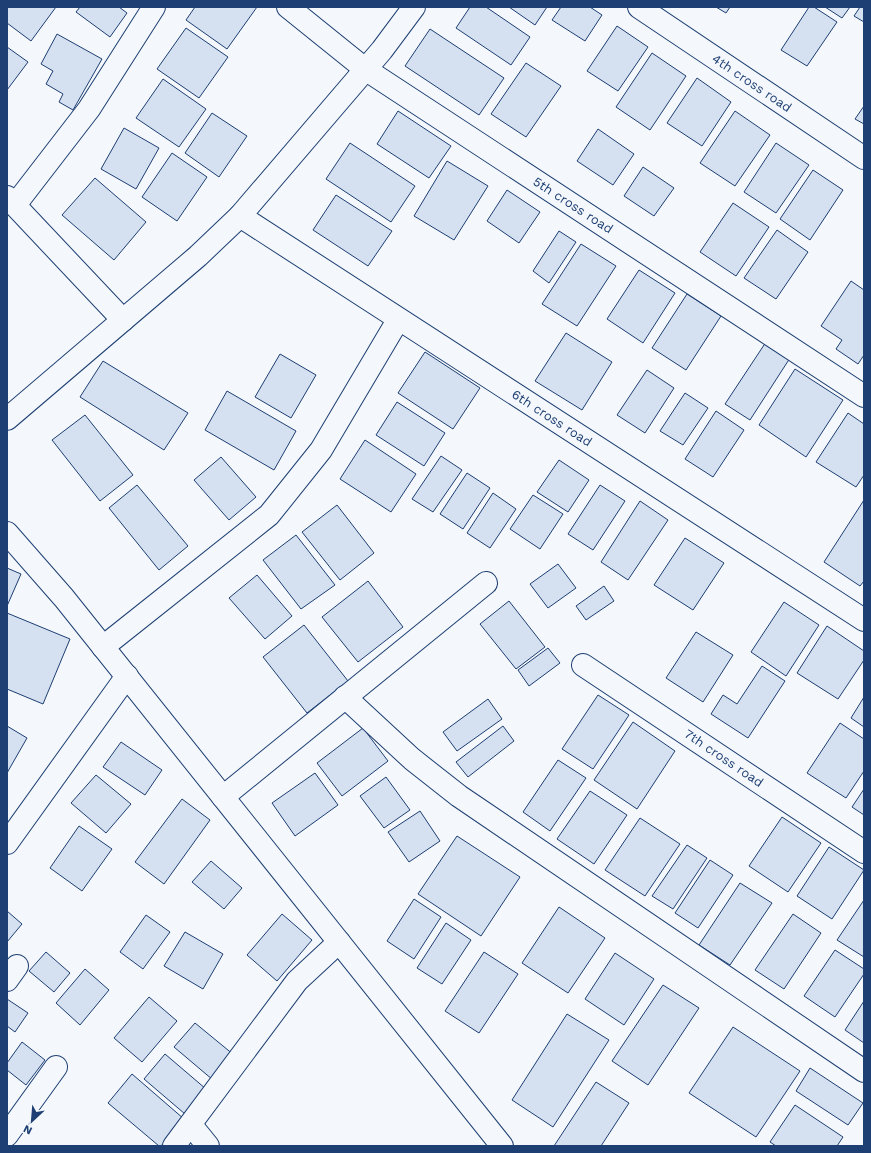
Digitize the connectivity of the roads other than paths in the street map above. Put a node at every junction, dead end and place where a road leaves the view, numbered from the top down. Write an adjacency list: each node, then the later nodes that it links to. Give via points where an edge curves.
1 (154, 7): 7 (street, via 89,109)
2 (288, 7): 5 (street, 5th cross road)
3 (414, 7): 5 (street)
4 (639, 7): 6 (street, 4th cross road)
5 (365, 69): 8 (street); 11 (street, 5th cross road)
6 (864, 158)
7 (11, 201): 9 (street)
8 (240, 216): 9 (street); 10 (street, 6th cross road)
9 (123, 320): 12 (street)
10 (398, 320): 15 (street, 6th cross road); 16 (street, via 321,450 269,515)
11 (864, 396)
12 (7, 419)
13 (7, 533): 16 (street)
14 (486, 583): 19 (street)
15 (864, 620)
16 (103, 647): 18 (street)
17 (583, 665): 22 (street, 7th cross road)
18 (127, 676): 20 (street); 21 (street)
19 (346, 697): 20 (street); 25 (street, via 412,758 459,796)
20 (223, 796): 23 (street)
21 (7, 843)
22 (864, 852)
23 (339, 942): 26 (street, via 297,981); 30 (street)
24 (56, 1067): 27 (street)
25 (864, 1071)
26 (191, 1125): 28 (street); 29 (street)
27 (7, 1136)
28 (174, 1146)
29 (208, 1146)
30 (502, 1146)

